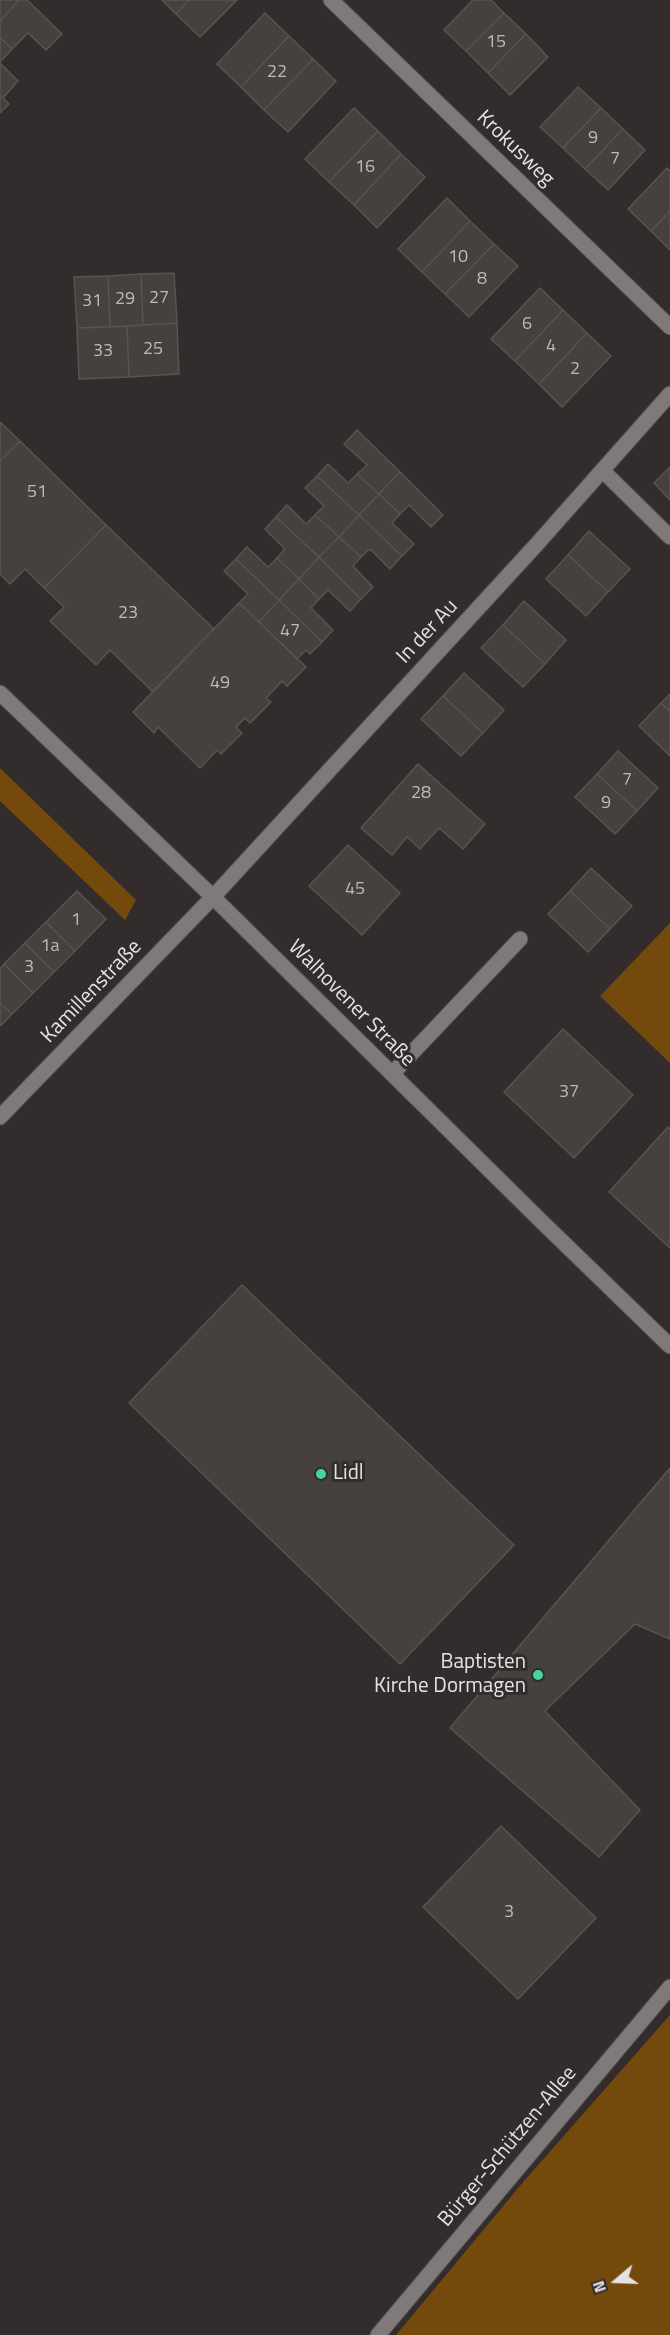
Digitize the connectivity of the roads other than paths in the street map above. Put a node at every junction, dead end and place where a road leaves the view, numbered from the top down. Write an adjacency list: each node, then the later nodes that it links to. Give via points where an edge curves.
1 (331, 0): 2 (street, Krokusweg)
2 (670, 327)
3 (670, 394): 4 (street, In der Au)
4 (603, 471): 5 (street); 7 (street, In der Au)
5 (670, 537)
6 (0, 693): 7 (street, Walhovener Straße)
7 (213, 897): 9 (street, Walhovener Straße); 10 (street, Kamillenstraße)
8 (520, 939): 9 (street)
9 (392, 1074): 11 (street, Walhovener Straße)
10 (0, 1117)
11 (670, 1346)
12 (670, 1987): 13 (street, Bürger-Schützen-Allee)
13 (378, 2335)

